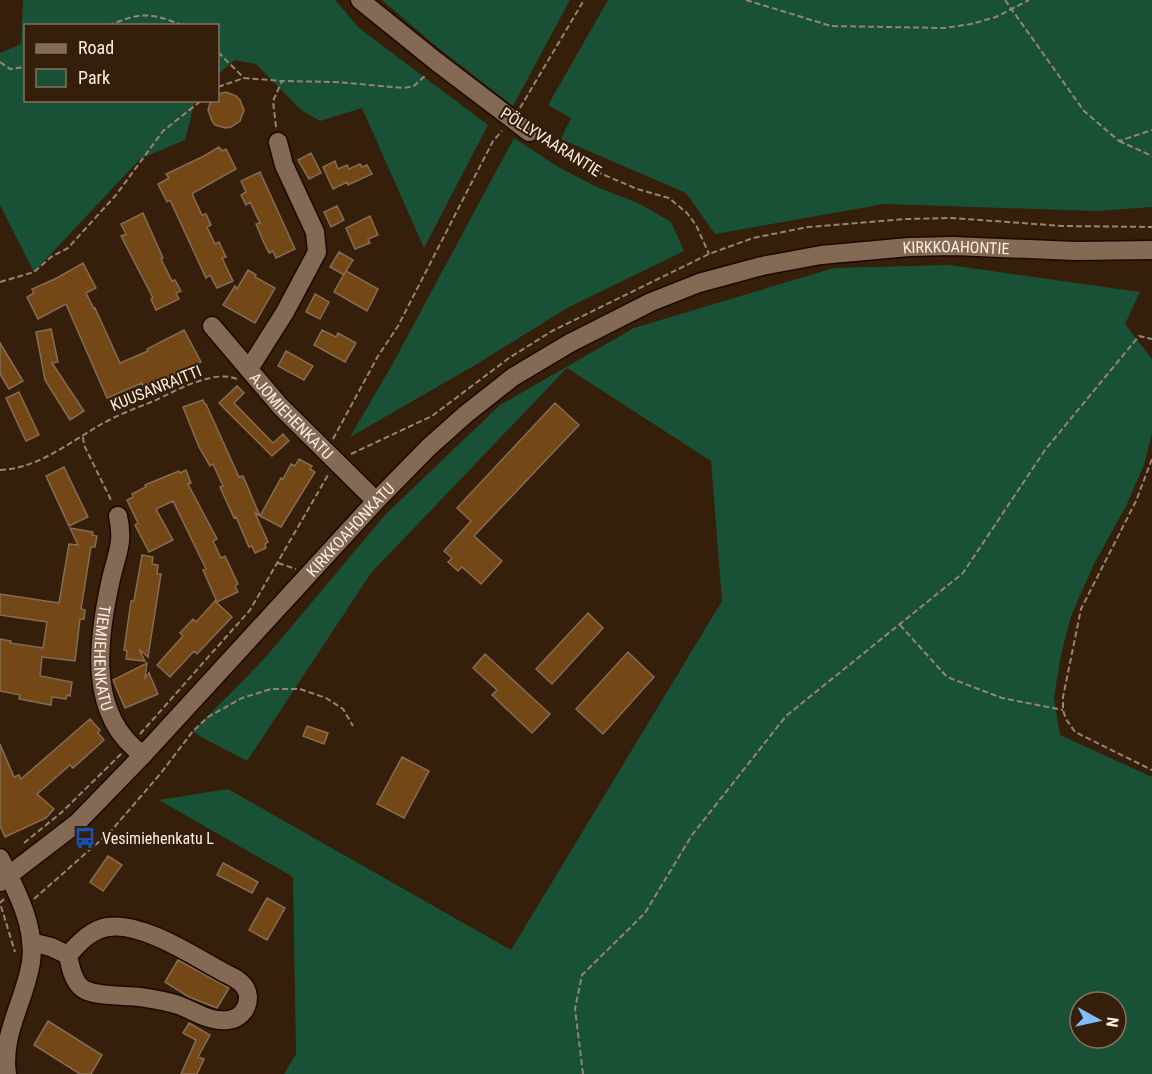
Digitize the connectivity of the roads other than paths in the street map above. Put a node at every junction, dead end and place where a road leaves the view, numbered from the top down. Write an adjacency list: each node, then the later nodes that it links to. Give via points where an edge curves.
1 (360, 0): 2 (street, PÖLLYVAARANTIE)
2 (530, 132)
3 (278, 142): 7 (street, via 284,165 315,232 317,252)
4 (1152, 250): 5 (street, KIRKKOAHONTIE, via 909,247 821,255)
5 (762, 266): 8 (street, KIRKKOAHONKATU, via 699,283 651,302 513,377 429,447)
6 (212, 326): 7 (street, AJOMIEHENKATU)
7 (245, 375): 8 (street, AJOMIEHENKATU)
8 (376, 501): 10 (street, KIRKKOAHONKATU)
9 (118, 516): 10 (street, TIEMIEHENKATU, via 122,538 105,612 99,669 112,718)
10 (136, 750): 12 (street, KIRKKOAHONKATU, via 77,822)
11 (0, 858): 12 (street)
12 (4, 879): 13 (street, via 23,909)
13 (31, 942): 14 (street); 15 (street, via 31,961 7,1043)
14 (68, 955): 14 (street, via 97,929 126,928 164,940 236,978 245,987 247,1002 244,1011 229,1020 202,1016 158,1000 96,994 82,988)
15 (7, 1074)

